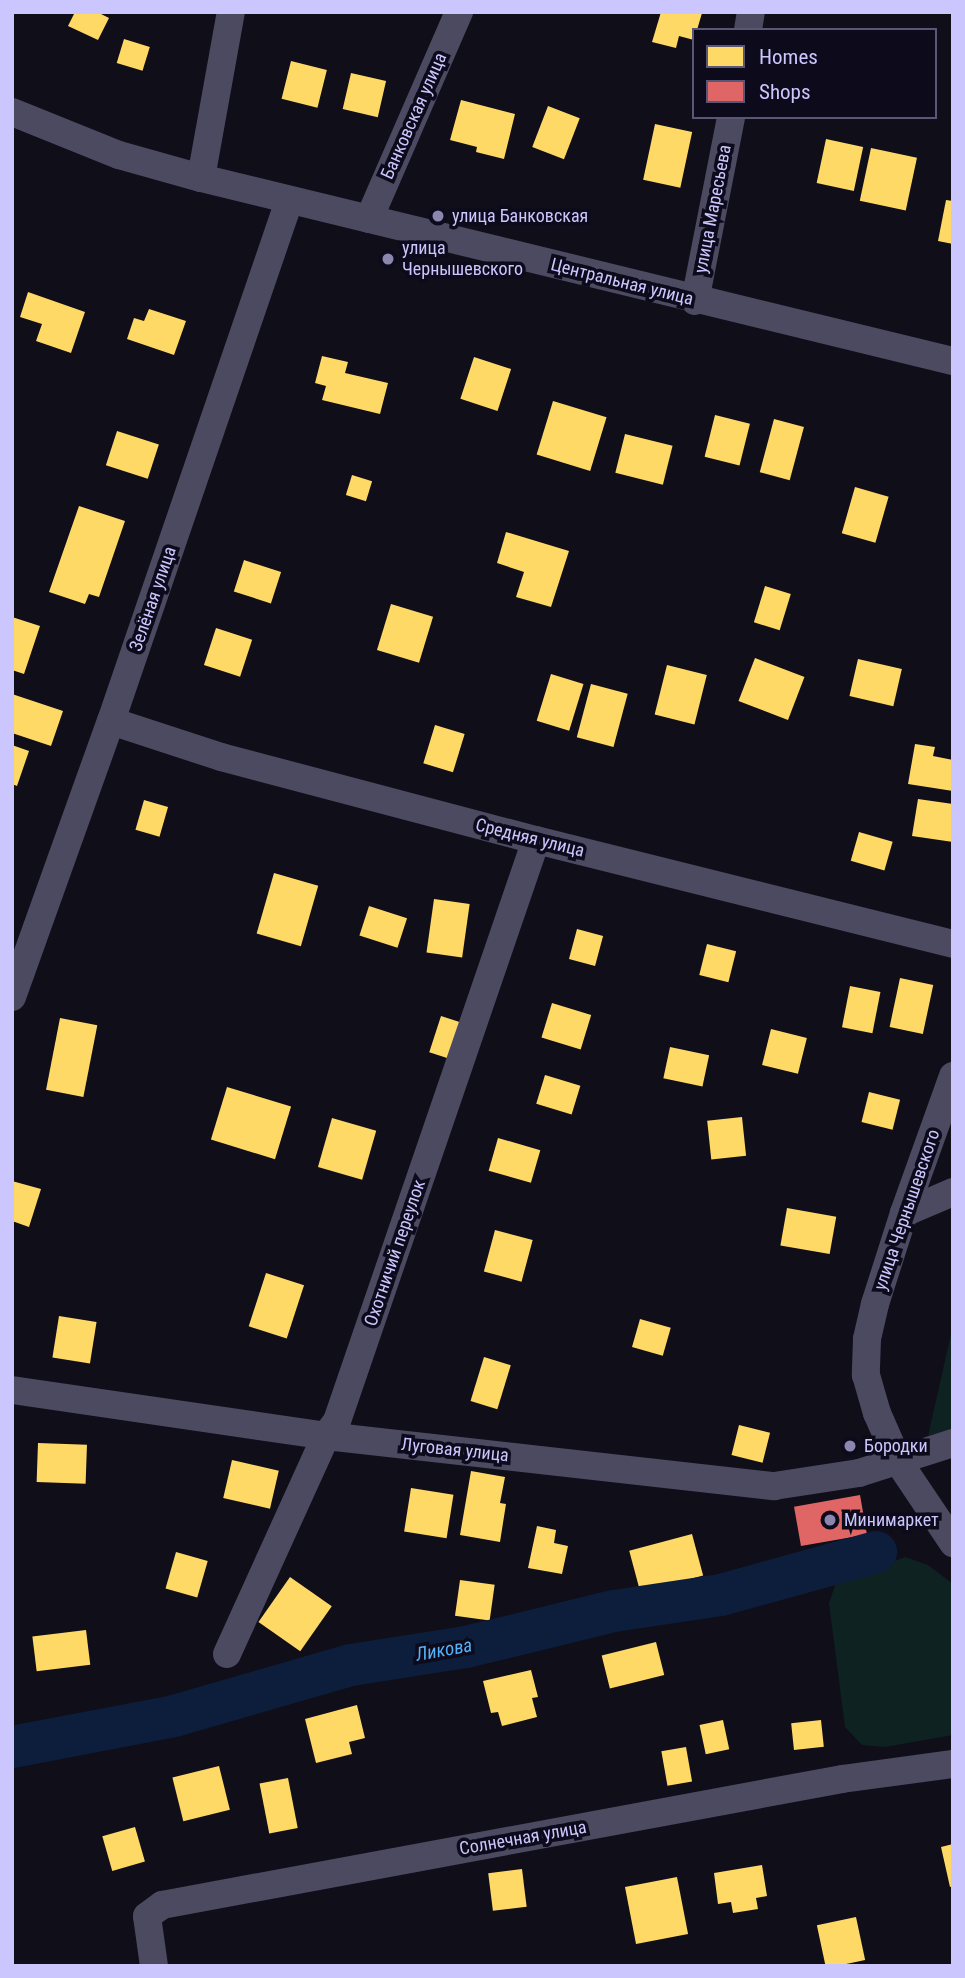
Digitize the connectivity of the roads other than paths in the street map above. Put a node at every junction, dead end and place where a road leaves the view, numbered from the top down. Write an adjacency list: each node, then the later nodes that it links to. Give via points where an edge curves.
1 (231, 12): 5 (street)
2 (459, 12): 7 (street, Банковская улица)
3 (12, 112): 5 (street, Центральная улица, via 118,155)
4 (731, 119): 8 (street, улица Маресьева)
5 (201, 178): 6 (street, Центральная улица)
6 (289, 201): 7 (street, Центральная улица); 10 (street, Зелёная улица)
7 (369, 219): 8 (street, Центральная улица)
8 (695, 301): 9 (street, Центральная улица)
9 (953, 361)
10 (111, 721): 11 (street, Средняя улица, via 221,757); 13 (street, Зелёная улица)
11 (536, 840): 12 (street, Средняя улица); 18 (street, Охотничий переулок, via 337,1421)
12 (953, 944)
13 (12, 997)
14 (953, 1076): 16 (street, улица Чернышевского)
15 (953, 1192): 16 (street)
16 (904, 1213): 20 (street, улица Чернышевского, via 875,1304 867,1339 866,1375)
17 (12, 1390): 18 (street, Луговая улица)
18 (327, 1436): 20 (street, Луговая улица, via 774,1486 815,1482); 22 (street, Охотничий переулок)
19 (953, 1443): 20 (street, Луговая улица)
20 (898, 1461): 21 (street, улица Чернышевского)
21 (953, 1543)
22 (227, 1654)
23 (953, 1764): 24 (street, Солнечная улица, via 842,1779 162,1905 147,1916)
24 (154, 1966)

